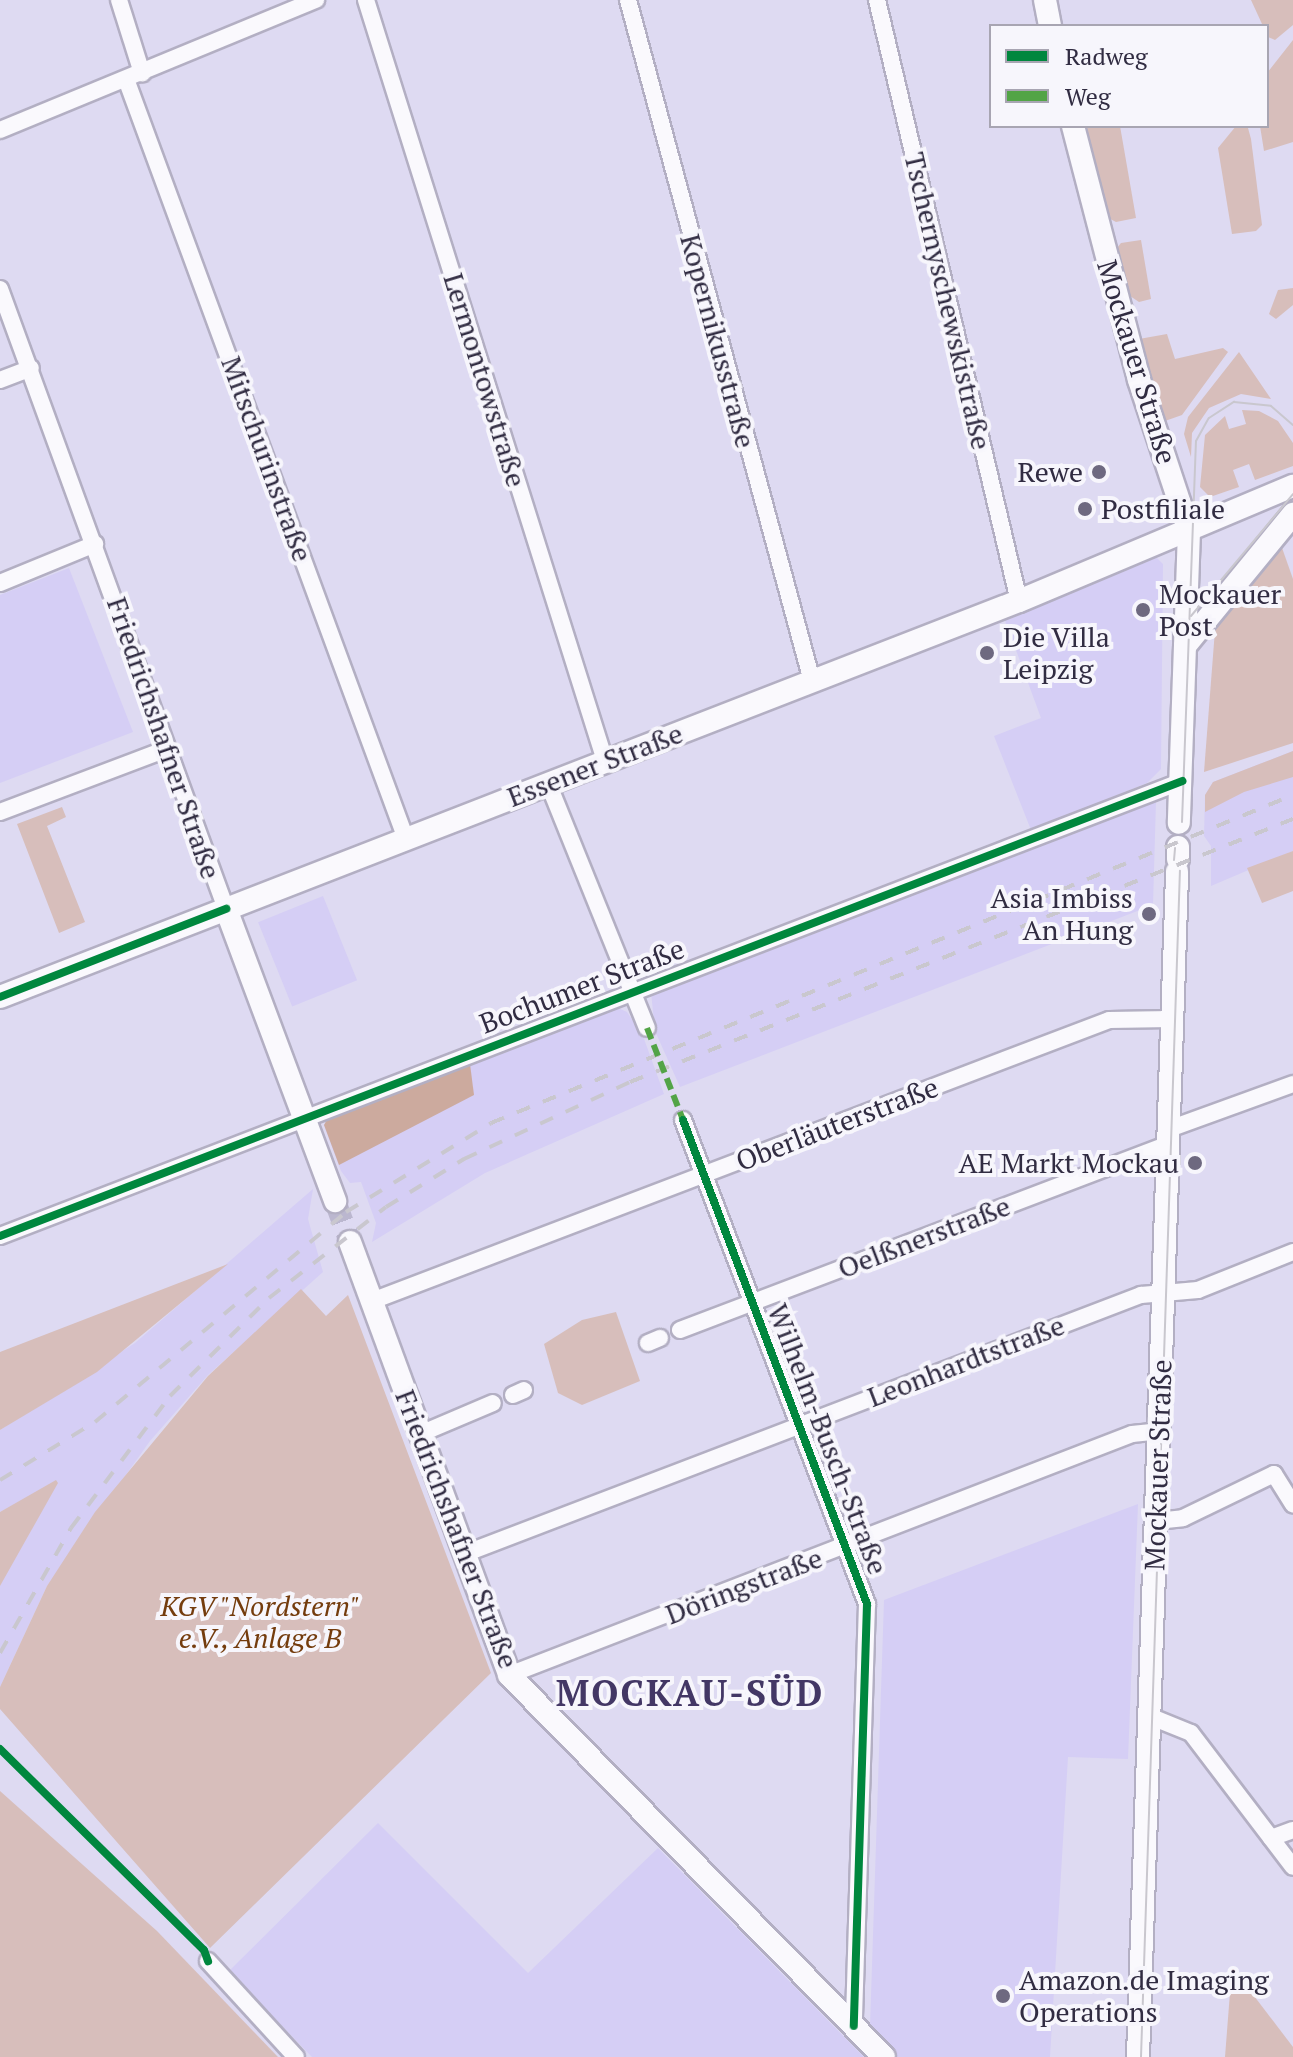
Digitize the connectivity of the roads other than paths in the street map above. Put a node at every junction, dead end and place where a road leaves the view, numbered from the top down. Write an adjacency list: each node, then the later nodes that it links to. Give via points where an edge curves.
1 (119, 0): 8 (street, Mitschurinstraße)
2 (316, 0): 8 (street)
3 (366, 0): 23 (street, Lermontowstraße)
4 (628, 0): 21 (street, Kopernikusstraße)
5 (877, 0): 19 (street, Tschernyschewskistraße)
6 (1045, 0): 7 (main road)
7 (1050, 24)
8 (134, 76): 10 (street); 28 (street, Mitschurinstraße)
9 (1074, 128): 16 (main road, Mockauer Straße, via 1139,380)
10 (0, 130)
11 (0, 289): 12 (street, Friedrichshafner Straße)
12 (31, 368): 13 (street); 17 (street, Friedrichshafner Straße)
13 (0, 380)
14 (1293, 486): 16 (main road, Essener Straße)
15 (1292, 521): 20 (main road)
16 (1189, 531): 19 (main road, Essener Straße); 20 (main road, Mockauer Straße)
17 (95, 544): 18 (street); 22 (street, Friedrichshafner Straße)
18 (0, 583)
19 (1019, 601): 21 (main road, Essener Straße)
20 (1188, 641): 24 (main road, Mockauer Straße)
21 (812, 681): 23 (main road, Essener Straße)
22 (167, 749): 26 (street); 30 (street, Friedrichshafner Straße)
23 (605, 761): 25 (main road, Essener Straße)
24 (1182, 781): 27 (main road, Mockauer Straße); 31 (street, Bochumer Straße)
25 (548, 783): 28 (main road, Essener Straße); 31 (street)
26 (0, 812)
27 (1179, 823)
28 (406, 839): 30 (main road, Essener Straße)
29 (1178, 859): 33 (main road, Mockauer Straße)
30 (226, 909): 32 (main road, Essener Straße); 36 (main road, Friedrichshafner Straße)
31 (632, 990): 34 (street); 36 (street, Bochumer Straße)
32 (0, 997)
33 (1171, 1019): 38 (main road, Mockauer Straße); 39 (street, Oberläuterstraße, via 1109,1020)
34 (647, 1028)
35 (1293, 1084): 38 (street, Oelßnerstraße)
36 (303, 1115): 40 (main road, Friedrichshafner Straße); 41 (street, Bochumer Straße)
37 (683, 1120): 39 (street, Wilhelm-Busch-Straße)
38 (1169, 1137): 44 (main road, Mockauer Straße); 46 (street, Oelßnerstraße)
39 (705, 1175): 45 (street, Oberläuterstraße); 46 (street, Wilhelm-Busch-Straße)
40 (335, 1201)
41 (0, 1236)
42 (350, 1242): 45 (main road, Friedrichshafner Straße)
43 (1293, 1252): 44 (street, Leonhardtstraße, via 1198,1290)
44 (1163, 1293): 49 (street, Leonhardtstraße, via 1141,1295); 50 (main road, Mockauer Straße)
45 (372, 1301): 51 (main road, Friedrichshafner Straße)
46 (753, 1302): 47 (street, Oelßnerstraße); 49 (street, Wilhelm-Busch-Straße)
47 (680, 1330)
48 (493, 1403): 51 (street)
49 (799, 1424): 54 (street, Wilhelm-Busch-Straße); 55 (street, Leonhardtstraße)
50 (1159, 1431): 53 (main road, Mockauer Straße); 54 (street, Döringstraße, via 1132,1434)
51 (420, 1434): 55 (main road, Friedrichshafner Straße)
52 (1293, 1504): 53 (street, via 1274,1474 1183,1518)
53 (1156, 1521): 57 (main road, Mockauer Straße)
54 (846, 1547): 56 (street, Döringstraße); 62 (street, Wilhelm-Busch-Straße, via 867,1604)
55 (464, 1554): 56 (main road, Friedrichshafner Straße)
56 (509, 1675): 62 (main road, Friedrichshafner Straße)
57 (1149, 1716): 59 (street, via 1191,1733); 65 (main road, Mockauer Straße)
58 (1293, 1830): 59 (street)
59 (1271, 1838): 60 (street)
60 (1293, 1867)
61 (208, 1961): 63 (street)
62 (854, 2026): 64 (main road, Friedrichshafner Straße)
63 (296, 2057)
64 (884, 2057)
65 (1138, 2057)

